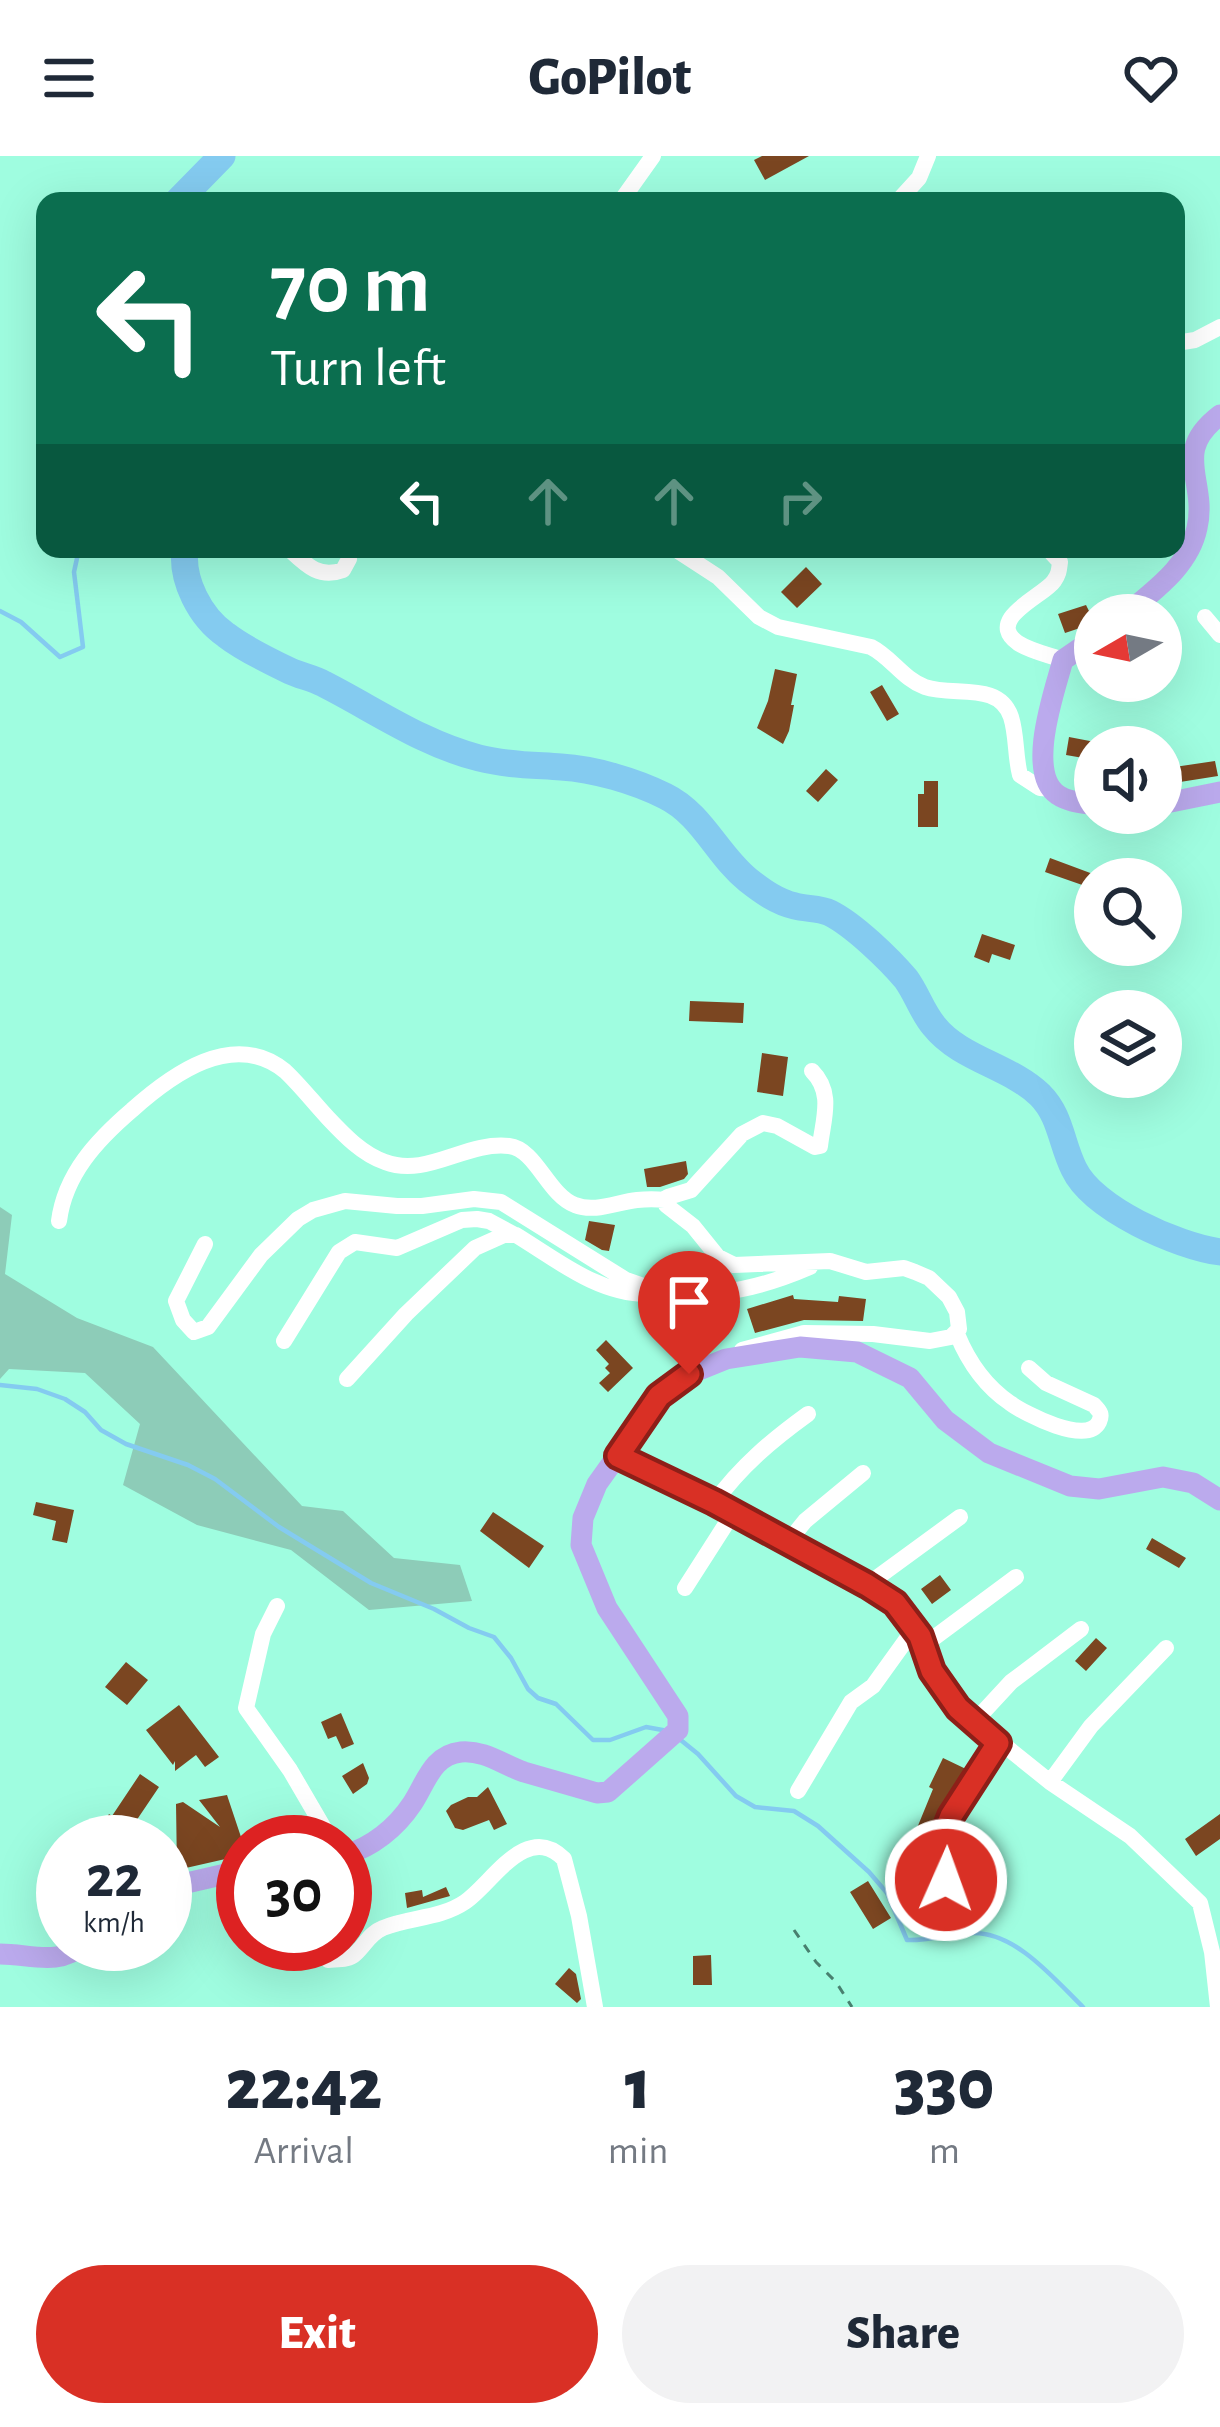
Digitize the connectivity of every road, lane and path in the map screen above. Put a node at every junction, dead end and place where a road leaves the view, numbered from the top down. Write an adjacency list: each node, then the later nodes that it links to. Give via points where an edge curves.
1 (653, 156): 3 (street)
2 (928, 156): 4 (street)
3 (627, 192)
4 (906, 192)
5 (1220, 327): 6 (street)
6 (1185, 342)
7 (1220, 415): 8 (main road, via 1195,442 1197,531)
8 (1185, 553)
9 (300, 558): 10 (street, via 333,574)
10 (349, 558)
11 (689, 558): 19 (street, via 778,627 871,646 922,686 1002,701 1020,775)
12 (1056, 558): 18 (street, via 1054,583 1014,612 1009,628 1020,644)
13 (1183, 558): 14 (main road)
14 (1150, 594)
15 (1204, 617): 16 (street)
16 (1220, 635)
17 (1074, 652): 18 (main road)
18 (1063, 660): 19 (main road, via 1041,746)
19 (1052, 789): 21 (main road)
20 (1220, 792): 22 (main road)
21 (1074, 800)
22 (1182, 800)
23 (812, 1071): 24 (street, via 826,1101 820,1146 763,1123 692,1190)
24 (665, 1200): 25 (street, via 577,1206 510,1145 410,1168 380,1161 283,1070 231,1054 190,1066 112,1127 76,1171); 28 (street, via 725,1262)
25 (59, 1221)
26 (516, 1235): 29 (street, via 624,1294); 31 (street, via 477,1219 398,1248 355,1242 340,1252); 34 (street, via 475,1248)
27 (205, 1244): 29 (street, via 176,1301 194,1332 208,1327 298,1219 345,1201 501,1202 626,1280)
28 (821, 1262): 29 (street, via 752,1288); 30 (street, via 866,1272 904,1268 928,1278 957,1312)
29 (678, 1293)
30 (957, 1334): 32 (street, via 917,1341 804,1333); 33 (street, via 974,1369 1006,1401 1067,1429 1098,1424 1099,1409)
31 (284, 1341)
32 (726, 1359): 36 (main road, via 659,1396); 38 (main road, via 800,1347 857,1352 910,1378 945,1420 989,1453 1070,1486 1162,1477)
33 (1029, 1368)
34 (347, 1379)
35 (808, 1414): 39 (street, via 754,1456)
36 (618, 1456): 39 (street); 55 (main road, via 597,1484 581,1544 607,1608 678,1716 678,1730 608,1792 485,1754 442,1758 403,1816)
37 (863, 1473): 42 (street)
38 (1220, 1500)
39 (714, 1502): 40 (street)
40 (733, 1513): 42 (street); 45 (street)
41 (960, 1517): 44 (street)
42 (788, 1542): 44 (street)
43 (1016, 1576): 48 (street)
44 (867, 1585): 48 (street, via 895,1603)
45 (686, 1588)
46 (277, 1606): 54 (street, via 247,1708)
47 (1081, 1629): 50 (street)
48 (918, 1637): 50 (street, via 932,1671); 53 (street, via 851,1702)
49 (1166, 1648): 52 (street, via 1091,1726)
50 (974, 1722): 51 (street)
51 (998, 1743): 52 (street); 56 (street, via 939,1846)
52 (1050, 1783): 63 (street, via 1130,1836 1200,1903)
53 (798, 1791)
54 (316, 1815)
55 (372, 1842)
56 (954, 1915)
57 (794, 1930): 62 (path)
58 (372, 1937): 61 (street, via 462,1905 501,1864 546,1847 564,1859)
59 (0, 1954): 60 (main road)
60 (36, 1957)
61 (595, 2007)
62 (852, 2007)
63 (1218, 2007)

